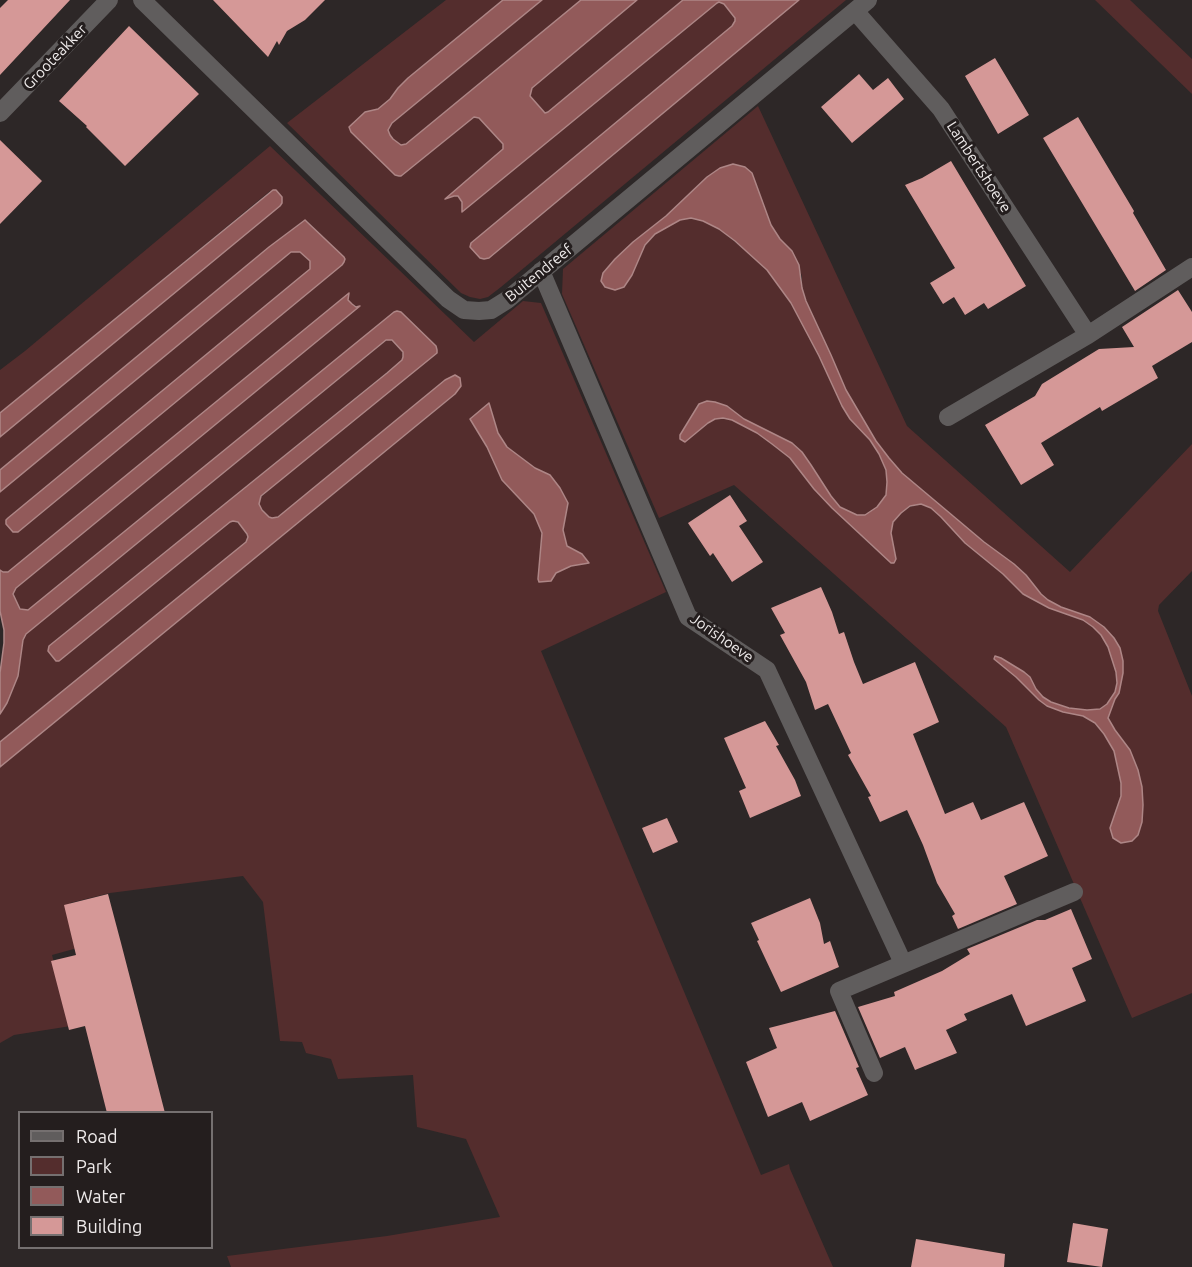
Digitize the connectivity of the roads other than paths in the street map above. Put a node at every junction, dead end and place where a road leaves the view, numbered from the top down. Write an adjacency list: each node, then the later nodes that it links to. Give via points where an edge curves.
1 (109, 0): 4 (street, Grooteakker)
2 (151, 3): 6 (street, Buitendreef, via 448,299 464,310 491,310)
3 (862, 6): 6 (street, Buitendreef); 7 (street, Lambertshoeve, via 941,109)
4 (0, 113)
5 (1192, 267): 7 (street)
6 (542, 272): 10 (street, Jorishoeve, via 688,617 767,670)
7 (1088, 335): 8 (street)
8 (948, 417)
9 (1074, 892): 10 (street)
10 (903, 963): 11 (street, via 839,991)
11 (874, 1073)

